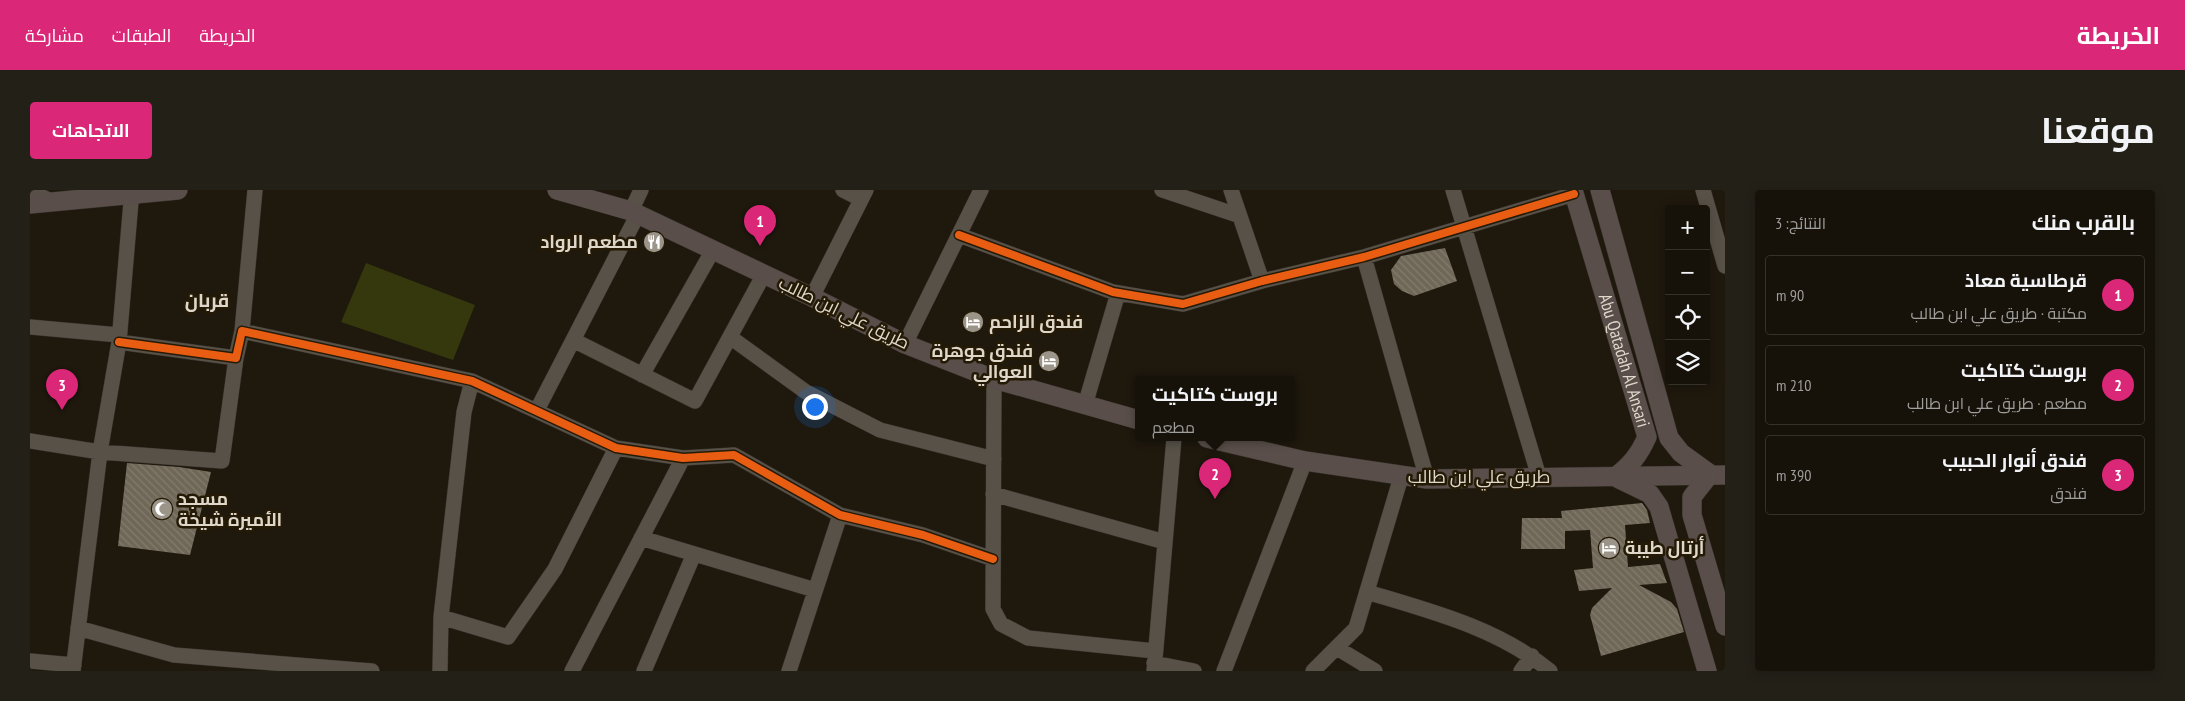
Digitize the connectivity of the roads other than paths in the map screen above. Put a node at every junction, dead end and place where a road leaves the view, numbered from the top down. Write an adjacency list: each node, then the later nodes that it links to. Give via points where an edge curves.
1 (178, 190): 13 (main road)
2 (255, 190): 30 (street)
3 (557, 190): 18 (main road, طريق علي ابن طالب)
4 (641, 190): 18 (street)
5 (843, 190): 15 (street)
6 (981, 190): 21 (street)
7 (1162, 190): 19 (street)
8 (1231, 190): 19 (street)
9 (1453, 190): 20 (street)
10 (1600, 190): 50 (main road, Abu Qatadah Al Ansari, via 1669,438 1681,453)
11 (1703, 190): 24 (street)
12 (30, 191): 16 (street)
13 (132, 192): 16 (main road); 32 (street)
14 (1573, 192): 20 (street); 53 (main road, Abu Qatadah Al Ansari, via 1647,437 1640,454)
15 (863, 194): 28 (street)
16 (54, 202): 17 (main road)
17 (30, 204)
18 (634, 213): 22 (main road, طريق علي ابن طالب); 33 (street)
19 (1240, 216): 26 (street)
20 (1464, 227): 23 (street); 52 (street)
21 (959, 235): 27 (street); 34 (street)
22 (713, 250): 25 (main road, طريق علي ابن طالب); 36 (street)
23 (1364, 256): 26 (street); 54 (street)
24 (1725, 266)
25 (764, 274): 28 (main road, طريق علي ابن طالب); 31 (street)
26 (1262, 281): 27 (street, via 1183,304)
27 (1118, 293): 39 (street)
28 (812, 297): 34 (main road, طريق علي ابن طالب)
29 (30, 327): 32 (street)
30 (242, 331): 35 (street); 38 (street)
31 (730, 337): 36 (street, via 695,401); 48 (street, via 806,392 880,430)
32 (119, 338): 35 (street); 46 (street)
33 (573, 340): 36 (street); 40 (street)
34 (905, 344): 37 (main road, طريق علي ابن طالب)
35 (236, 358): 46 (street, via 222,461)
36 (642, 375)
37 (994, 379): 39 (main road, طريق علي ابن طالب); 48 (street)
38 (472, 381): 40 (street); 63 (street, via 464,412)
39 (1085, 405): 41 (main road, طريق علي ابن طالب)
40 (536, 410): 45 (street)
41 (1135, 419)
42 (1174, 441): 58 (street)
43 (1220, 441): 49 (main road, طريق علي ابن طالب)
44 (30, 442): 46 (street)
45 (616, 448): 47 (street); 63 (street, via 556,569 508,637)
46 (100, 452): 65 (street)
47 (683, 458): 56 (street, via 734,455); 57 (street)
48 (994, 459): 55 (street)
49 (1305, 461): 51 (main road, طريق علي ابن طالب); 77 (street)
50 (1718, 475): 53 (main road, طريق علي ابن طالب); 64 (main road, via 1692,497 1692,515)
51 (1401, 476): 54 (main road, طريق علي ابن طالب); 62 (street)
52 (1539, 477): 53 (main road, طريق علي ابن طالب); 54 (main road, طريق علي ابن طالب)
53 (1615, 478): 82 (main road, via 1650,494 1659,507)
54 (1427, 479)
55 (993, 494): 58 (street); 60 (street)
56 (840, 515): 60 (street, via 923,535); 61 (street)
57 (641, 538): 59 (street); 73 (street)
58 (1165, 542): 69 (street)
59 (694, 554): 61 (street); 74 (street)
60 (993, 559): 69 (street, via 992,609 1001,624 1028,638)
61 (815, 590): 75 (street)
62 (1367, 592): 66 (street, via 1356,628); 67 (street, via 1455,618)
63 (441, 616): 72 (street)
64 (1725, 626)
65 (78, 628): 70 (street); 71 (street, via 174,655)
66 (1336, 648): 78 (street); 79 (street)
67 (1532, 656): 80 (street); 81 (street)
68 (30, 661): 70 (street)
69 (1154, 662): 76 (street)
70 (73, 668)
71 (372, 671)
72 (440, 671)
73 (572, 671)
74 (644, 671)
75 (788, 671)
76 (1194, 671)
77 (1224, 671)
78 (1313, 671)
79 (1376, 671)
80 (1521, 671)
81 (1550, 671)
82 (1707, 671)

